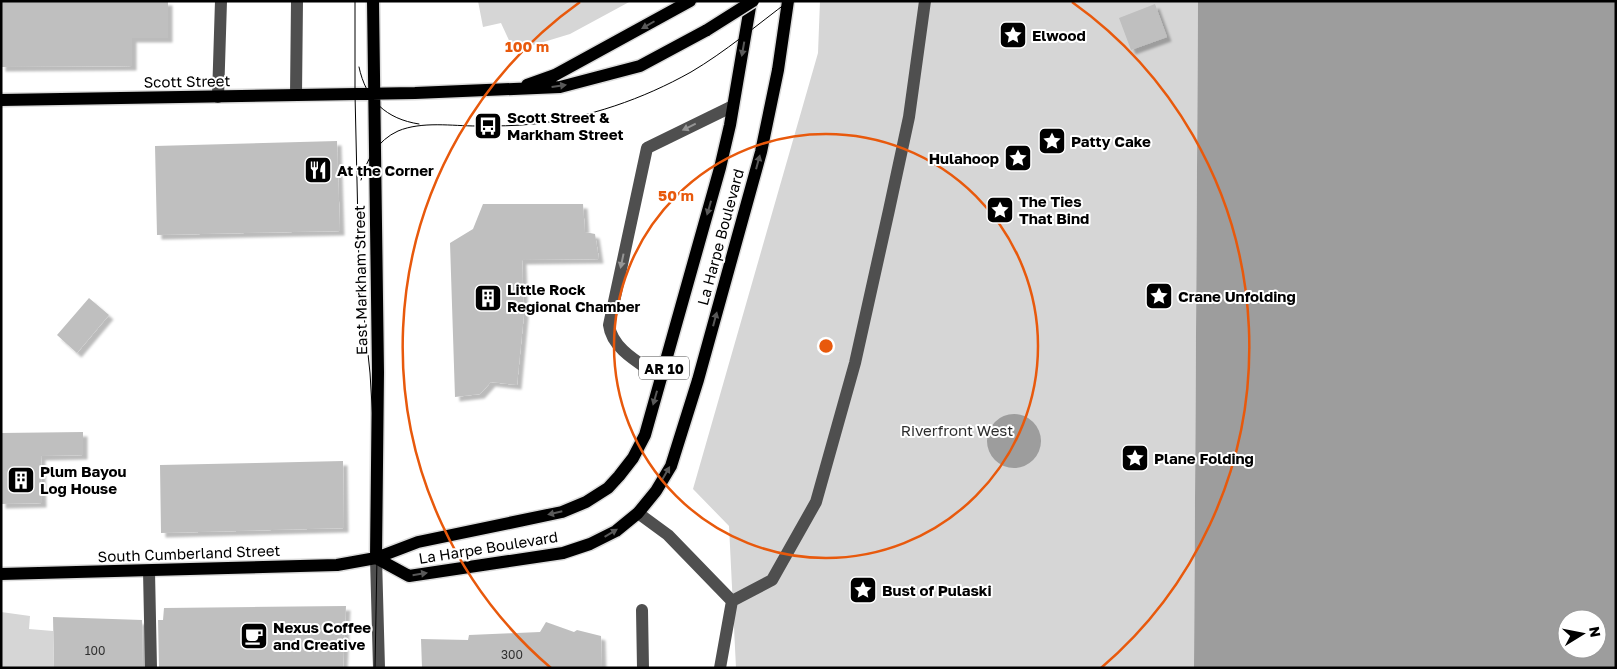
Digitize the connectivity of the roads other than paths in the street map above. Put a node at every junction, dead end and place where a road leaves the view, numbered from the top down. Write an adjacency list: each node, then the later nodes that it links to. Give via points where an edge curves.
1 (221, 1): 11 (street)
2 (296, 1): 10 (street)
3 (372, 1): 9 (main road, East Markham Street)
4 (690, 1): 8 (main road, one-way to 8, via 555,75)
5 (752, 1): 8 (main road, Scott Street, one-way to 5, bridge, via 560,87 640,66); 13 (main road, La Harpe Boulevard / AR 10, one-way to 13)
6 (788, 1): 15 (main road, La Harpe Boulevard / AR 10, one-way to 6, via 670,466 698,380 760,152 778,70)
7 (926, 1): 19 (street, via 909,118 889,210 855,363 816,502 772,580)
8 (510, 90): 9 (main road, Scott Street)
9 (373, 94): 10 (main road, Scott Street); 16 (main road, East Markham Street, via 378,372)
10 (296, 95): 11 (main road, Scott Street)
11 (218, 96): 12 (main road, Scott Street)
12 (1, 100)
13 (733, 106): 14 (main road, La Harpe Boulevard / AR 10, one-way to 14, via 720,168); 14 (street, one-way to 14, via 647,148 608,325 616,345)
14 (661, 378): 16 (main road, La Harpe Boulevard / AR 10, one-way to 16, via 645,435 634,458 608,488 586,502 562,512 418,542)
15 (638, 513): 16 (main road, La Harpe Boulevard / AR 10, one-way to 15, via 409,576 563,553 616,531); 19 (street, via 668,535)
16 (376, 558): 17 (main road, South Cumberland Street, via 337,565); 22 (street)
17 (150, 571): 18 (main road, South Cumberland Street); 21 (street)
18 (1, 574)
19 (732, 601): 24 (street)
20 (642, 610): 23 (street)
21 (151, 668)
22 (379, 668)
23 (643, 668)
24 (720, 668)

